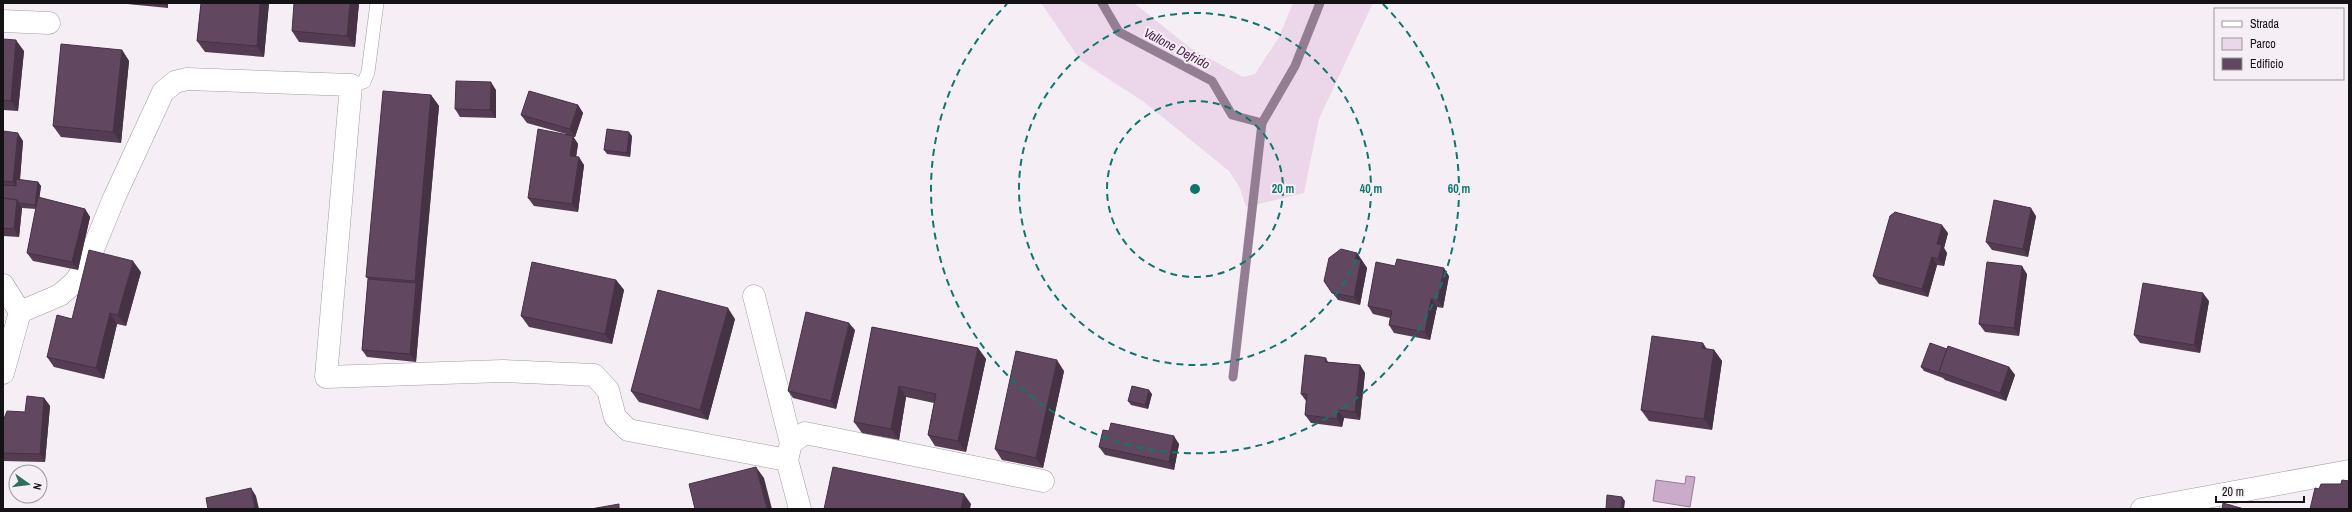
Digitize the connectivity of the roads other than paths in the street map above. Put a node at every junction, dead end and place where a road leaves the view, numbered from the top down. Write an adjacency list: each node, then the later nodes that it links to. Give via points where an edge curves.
1 (376, 3): 4 (lane, via 368,72 364,82)
2 (3, 21): 3 (street)
3 (49, 23)
4 (351, 86): 7 (street, via 187,79 175,82 163,92 87,264 75,282 60,295); 9 (street, via 326,376 503,371 594,375 608,390 615,417 628,430)
5 (3, 285): 7 (street)
6 (754, 296): 9 (street)
7 (20, 312): 8 (street)
8 (3, 374)
9 (789, 452): 11 (street, via 805,433); 12 (street)
10 (2349, 471): 13 (street)
11 (1043, 480)
12 (800, 509)
13 (2142, 509)

